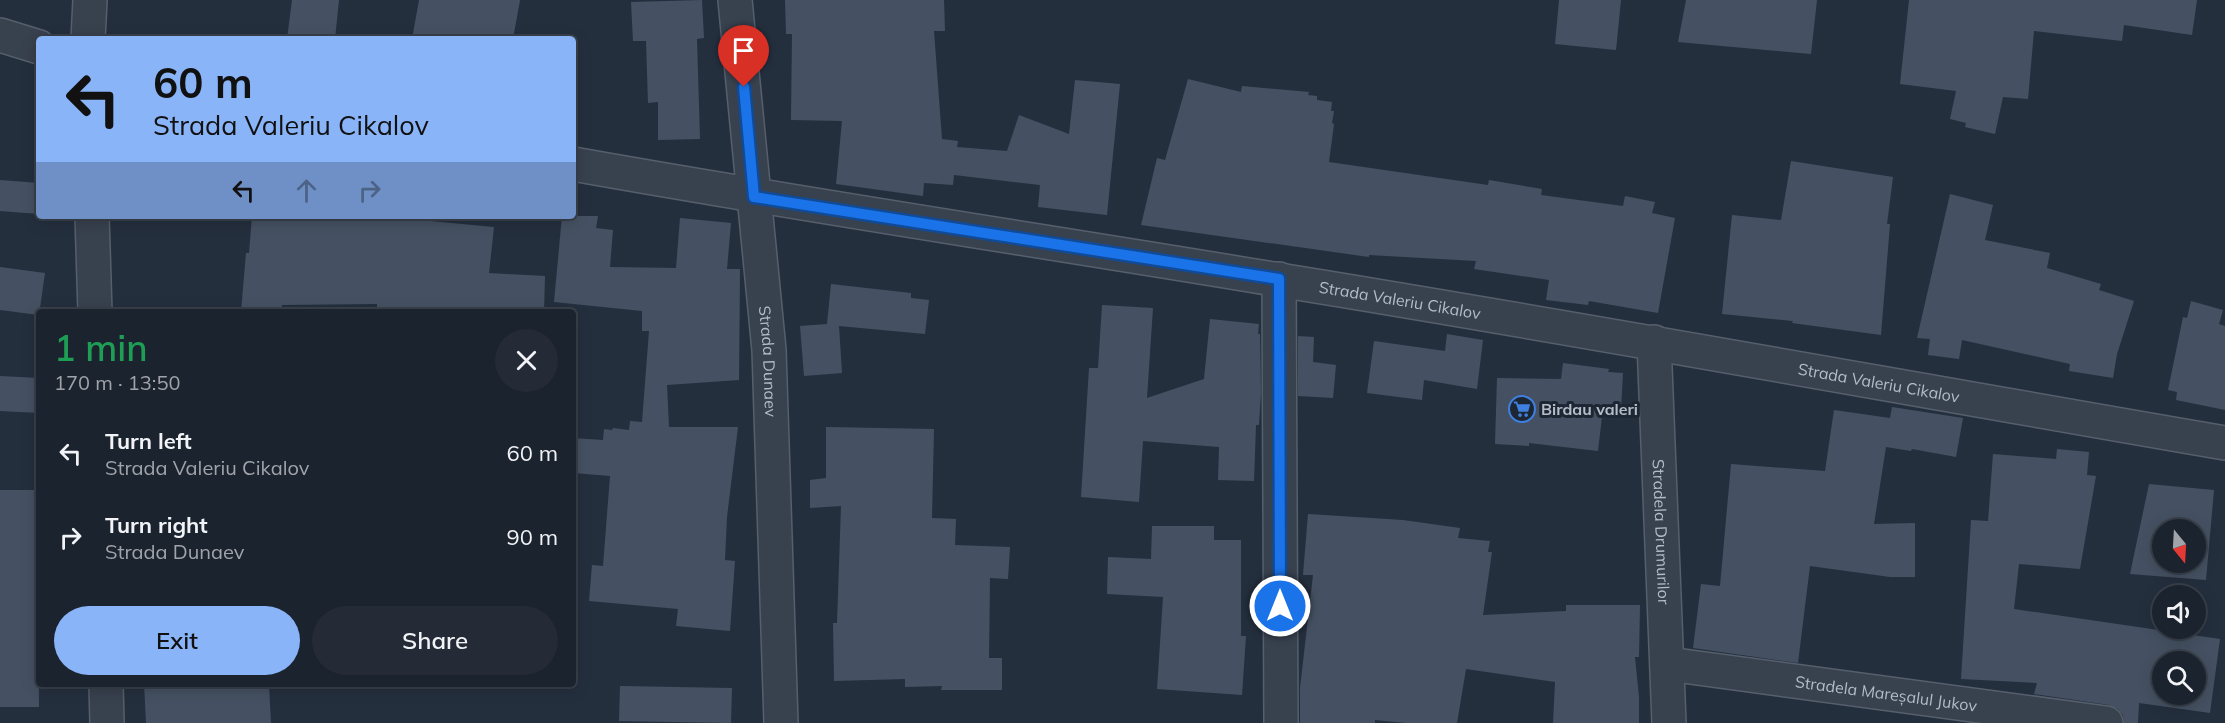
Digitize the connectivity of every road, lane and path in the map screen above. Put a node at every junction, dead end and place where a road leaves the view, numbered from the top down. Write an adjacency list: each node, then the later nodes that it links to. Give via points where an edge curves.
1 (90, 0): 4 (street)
2 (735, 0): 7 (street, Strada Dunaev)
3 (0, 35): 5 (street)
4 (88, 36)
5 (36, 46)
6 (576, 165): 7 (street, Strada Valeriu Cikalov)
7 (754, 197): 9 (street, Strada Valeriu Cikalov); 16 (street, Strada Dunaev, via 769,350)
8 (92, 219): 10 (street)
9 (1279, 279): 11 (street, Strada Valeriu Cikalov); 17 (street)
10 (94, 309)
11 (1654, 342): 12 (street, Strada Valeriu Cikalov); 13 (street, Stradela Drumurilor)
12 (2225, 443)
13 (1668, 664): 18 (street, Stradela Drumurilor); 19 (street, Stradela Mareșalul Jukov)
14 (106, 687): 15 (street)
15 (107, 723)
16 (781, 723)
17 (1281, 723)
18 (1669, 723)
19 (2106, 723)

